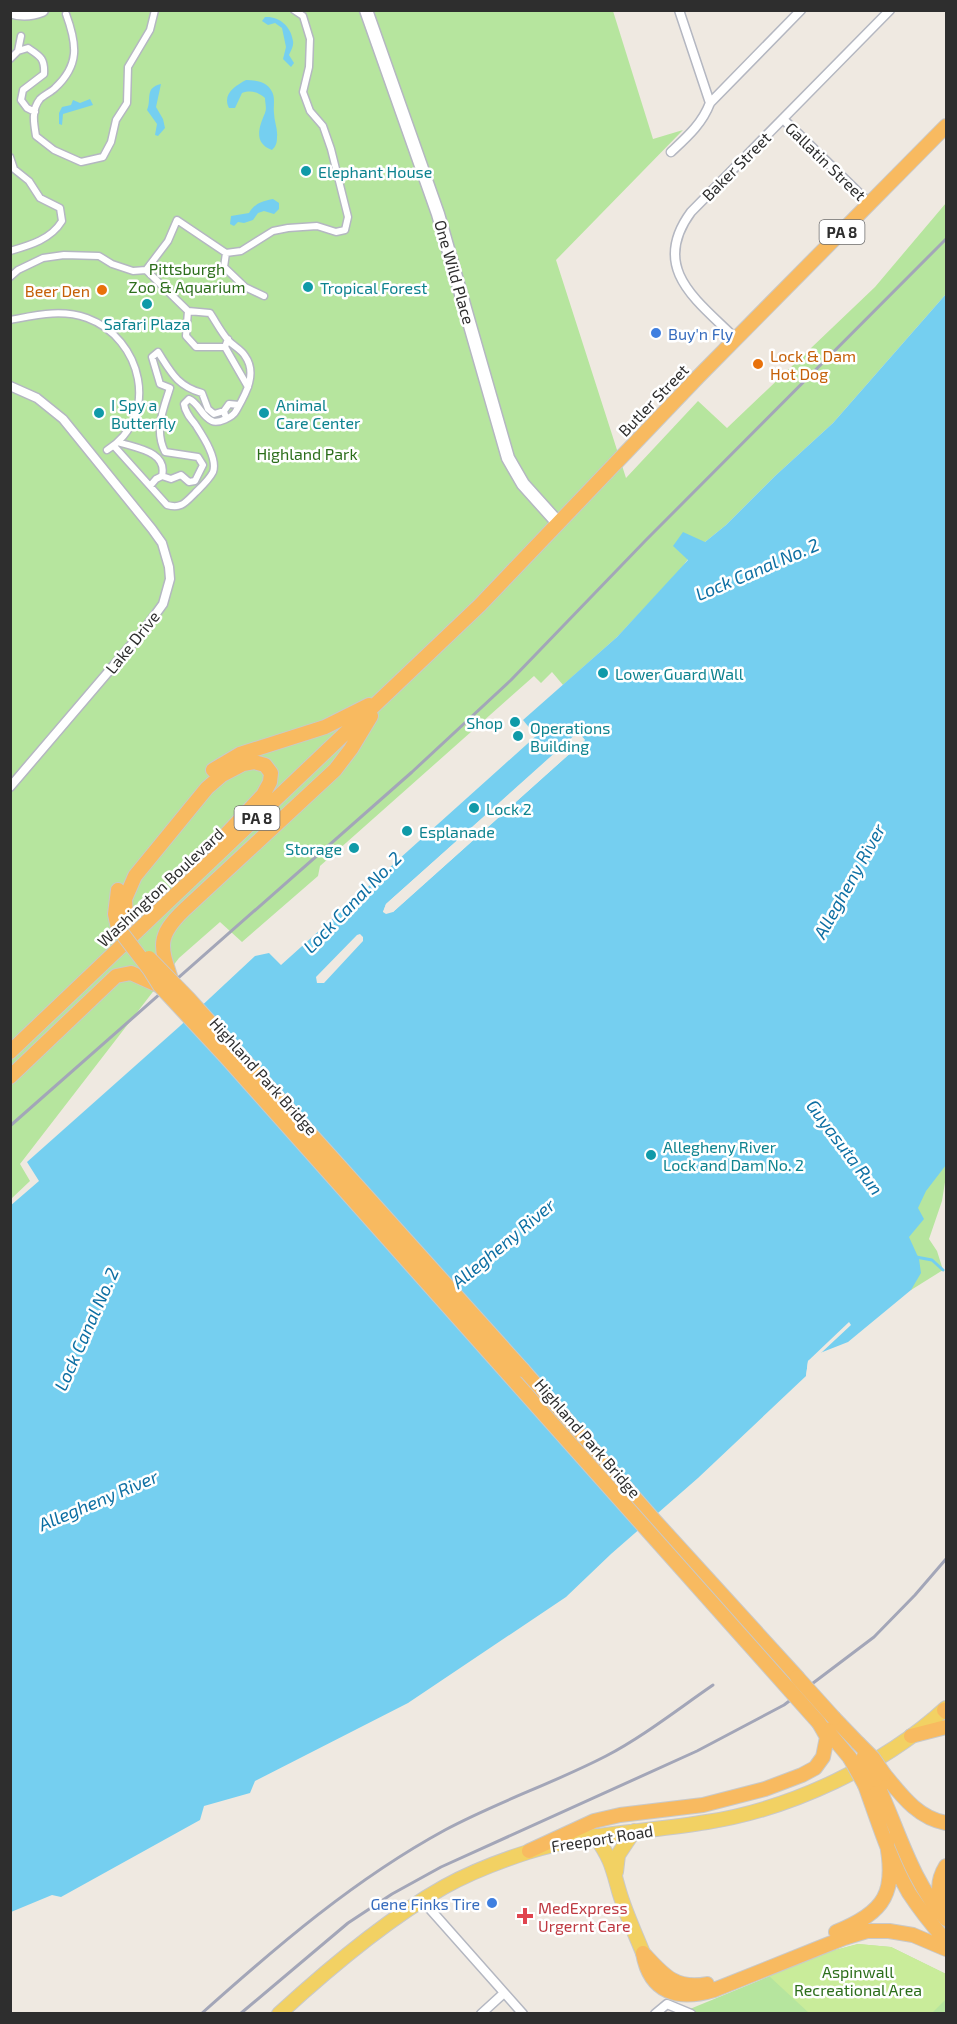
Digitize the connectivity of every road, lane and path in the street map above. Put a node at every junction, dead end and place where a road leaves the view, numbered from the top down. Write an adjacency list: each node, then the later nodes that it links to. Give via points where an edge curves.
1 (155, 10): 14 (street, via 150,30 128,67 127,104 116,120 104,157 81,162 54,150 36,136)
2 (294, 10): 21 (street, via 303,16 310,39 303,92 331,149 348,217 345,230 336,232 317,226 288,228 273,231 241,251)
3 (366, 10): 37 (main road, One Wild Place, via 438,214 508,458 523,484)
4 (679, 10): 13 (street)
5 (801, 10): 13 (street)
6 (890, 10): 15 (street, Baker Street)
7 (10, 11): 8 (main road)
8 (41, 11)
9 (66, 14): 14 (street, via 75,52 69,74 40,99)
10 (21, 36): 11 (street)
11 (18, 51): 12 (street); 14 (street, via 28,48 44,63 44,74 23,90 21,100)
12 (10, 59)
13 (710, 103): 17 (street, via 692,133)
14 (35, 112)
15 (783, 119): 19 (street, Gallatin Street); 28 (street, Baker Street, via 691,212 675,243 674,261 680,279)
16 (946, 126): 19 (highway, Butler Street / PA 8)
17 (671, 152)
18 (10, 157): 20 (street, via 14,169 29,181 40,198 60,208 62,221 56,232)
19 (870, 204): 28 (highway, Butler Street / PA 8)
20 (10, 251)
21 (226, 253): 22 (street, via 177,220); 24 (street, via 224,267 245,287)
22 (146, 270): 23 (street, via 133,271 99,256 64,255 43,258); 25 (street)
23 (10, 277)
24 (264, 296)
25 (188, 311): 27 (street, via 210,313); 29 (street, via 186,336 196,347)
26 (10, 320): 33 (street, via 50,312 71,314 90,319 112,332 128,352 138,376 141,400 136,418)
27 (228, 339): 29 (street); 31 (street, via 245,355 251,378)
28 (736, 339): 37 (highway, Butler Street / PA 8)
29 (225, 347): 31 (street)
30 (10, 386): 39 (street, Lake Drive, via 37,398 72,429 157,536 167,556 170,579 162,604 144,630)
31 (248, 387): 32 (street, via 234,415)
32 (225, 415): 35 (street, via 208,410 202,393 178,381 158,352 152,357 160,384 170,388 159,440 165,452 198,456 203,465 195,481 189,482 181,475 171,479); 36 (street, via 218,422 212,421 195,402 189,399 184,404 214,461 213,471 204,484 182,506 167,505)
33 (116, 444): 34 (street); 35 (street, via 146,450 158,457); 36 (street)
34 (107, 450)
35 (162, 476): 36 (street)
36 (150, 486)
37 (558, 524): 38 (highway, Butler Street / PA 8)
38 (384, 697): 40 (highway, via 325,727 240,754 209,774 124,876 115,907); 41 (highway, Washington Boulevard / PA 8); 42 (highway, via 335,770 171,924 162,943)
39 (10, 788)
40 (122, 925): 41 (highway, via 125,899 135,876 207,788 243,764 258,762 268,767 271,777 263,795); 42 (highway, bridge)
41 (129, 939): 43 (highway, Washington Boulevard / PA 8)
42 (166, 983): 44 (highway, via 131,973 116,976); 46 (highway, Highland Park Bridge, bridge, via 226,1057); 49 (highway, Highland Park Bridge, bridge, via 523,1370 812,1696 873,1758)
43 (10, 1052)
44 (10, 1077)
45 (946, 1710): 48 (main road, Freeport Road)
46 (819, 1723): 49 (highway, Highland Park Bridge, bridge); 54 (highway, via 827,1737 823,1757 802,1775 703,1805 594,1821)
47 (946, 1727): 48 (highway)
48 (910, 1736): 51 (main road, Freeport Road, via 862,1767 776,1805 709,1822)
49 (874, 1779): 50 (highway, via 924,1816); 53 (highway, Highland Park Bridge); 60 (highway, Highland Park Bridge, via 919,1881)
50 (946, 1823)
51 (634, 1832): 52 (main road, Freeport Road); 56 (main road, via 618,1855)
52 (596, 1836): 54 (main road, Freeport Road); 56 (main road); 57 (main road, via 599,1856)
53 (885, 1839): 61 (highway, Highland Park Bridge, via 909,1892); 63 (highway, via 891,1876 888,1891 879,1906 853,1926 712,1983 695,1986 670,1979)
54 (529, 1851): 58 (main road, Freeport Road, via 470,1874)
55 (943, 1871): 59 (highway, via 938,1886)
56 (616, 1875): 57 (main road)
57 (619, 1892): 63 (main road)
58 (422, 1900): 64 (street); 65 (main road, Freeport Road)
59 (946, 1915)
60 (946, 1920)
61 (946, 1941)
62 (946, 1949): 63 (highway, via 913,1935 867,1931 697,1995 683,1995 659,1986 646,1969)
63 (643, 1953)
64 (504, 1993): 66 (street); 67 (street)
65 (279, 2013)
66 (481, 2013)
67 (524, 2013)
68 (656, 2013): 69 (street, via 666,2004)
69 (691, 2013)

